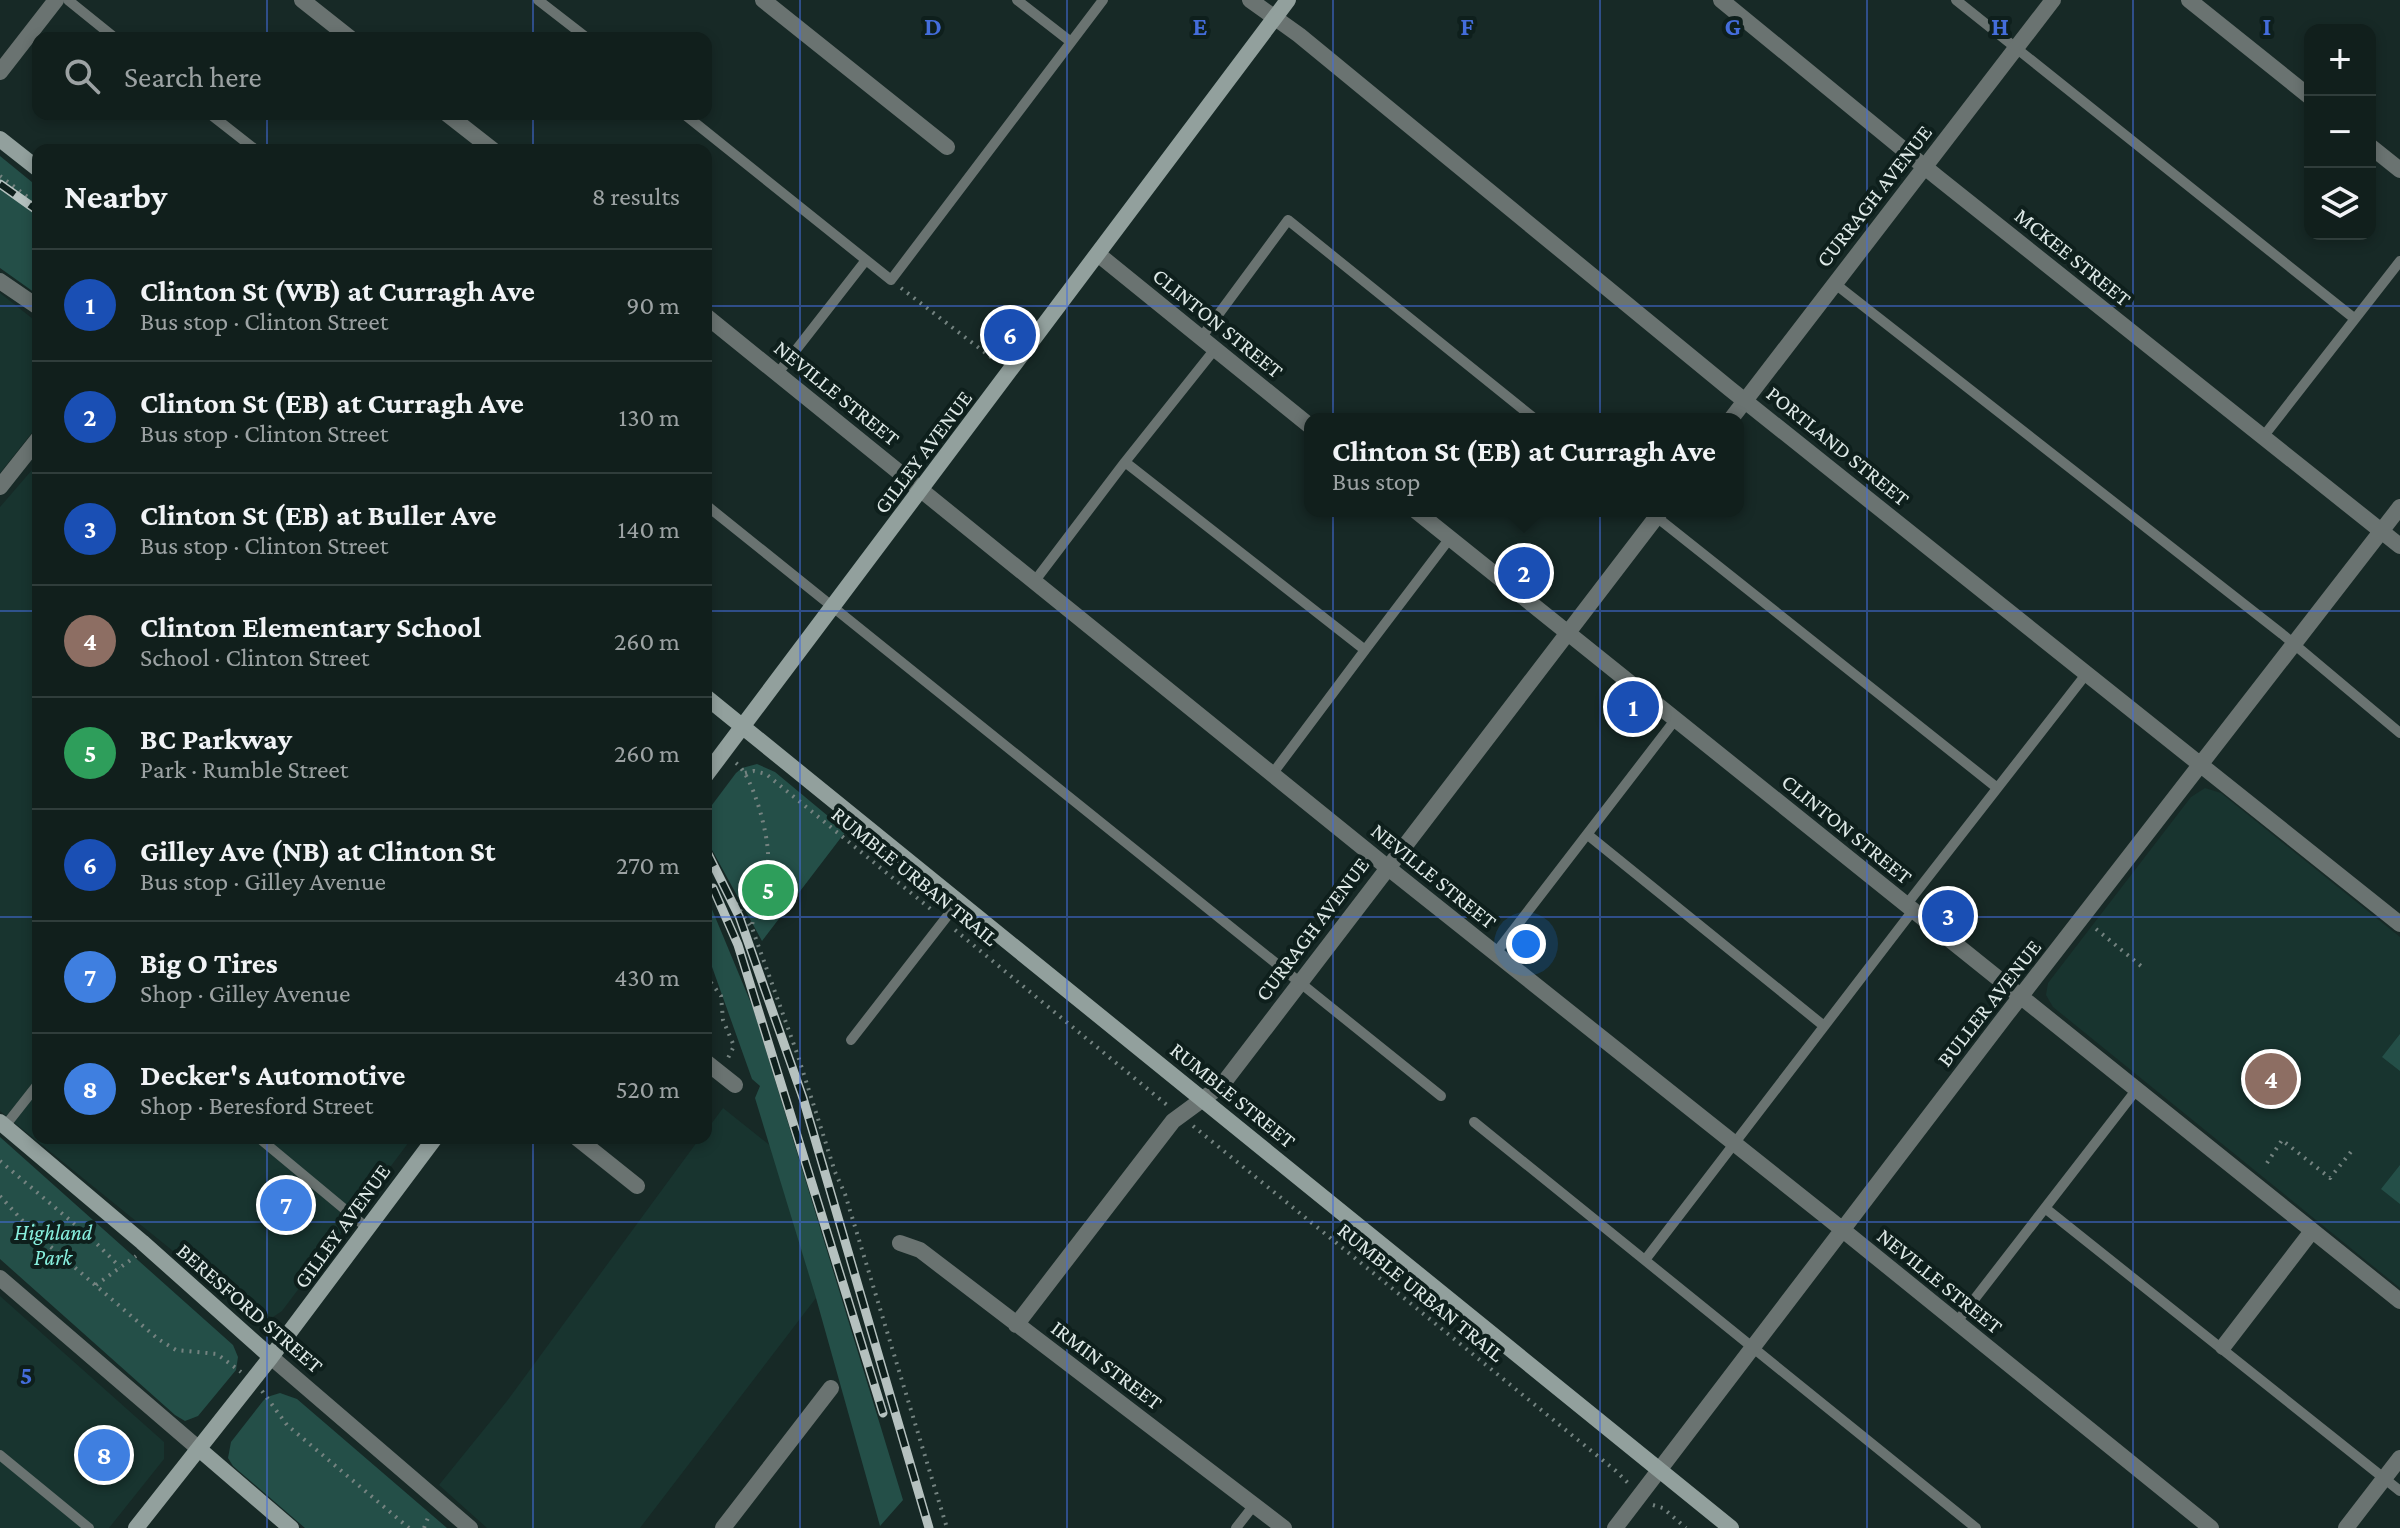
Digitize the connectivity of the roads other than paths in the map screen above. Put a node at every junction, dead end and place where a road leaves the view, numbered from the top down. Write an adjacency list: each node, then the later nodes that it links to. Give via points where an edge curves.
1 (56, 0): 20 (street)
2 (68, 0): 15 (lane)
3 (302, 0): 16 (street)
4 (538, 0): 17 (lane)
5 (763, 0): 28 (street)
6 (1017, 0): 18 (lane)
7 (1103, 0): 18 (lane)
8 (1250, 0): 14 (street, PORTLAND STREET)
9 (1288, 0): 14 (street, GILLEY AVENUE)
10 (1721, 0): 31 (street, MCKEE STREET)
11 (1956, 0): 19 (lane)
12 (2053, 0): 19 (street, CURRAGH AVENUE)
13 (2189, 0): 21 (street)
14 (1275, 18): 33 (street, GILLEY AVENUE); 44 (street, PORTLAND STREET)
15 (108, 32)
16 (342, 32)
17 (579, 32)
18 (1071, 42): 34 (lane, via 891,280)
19 (2015, 49): 31 (street, CURRAGH AVENUE); 39 (lane)
20 (0, 72)
21 (2309, 96)
22 (218, 120): 26 (lane)
23 (455, 120): 27 (street)
24 (691, 120): 34 (lane)
25 (0, 139): 30 (street)
26 (248, 144)
27 (485, 144)
28 (947, 147)
29 (2376, 151): 32 (street)
30 (32, 164)
31 (1924, 166): 37 (street, CURRAGH AVENUE); 48 (street, MCKEE STREET)
32 (2400, 170)
33 (1099, 255): 41 (street, CLINTON STREET); 52 (street, GILLEY AVENUE)
34 (866, 260): 43 (lane)
35 (2400, 261): 39 (lane)
36 (0, 281): 38 (street)
37 (1834, 283): 44 (street, CURRAGH AVENUE); 64 (lane)
38 (32, 303)
39 (2355, 319): 48 (lane)
40 (712, 321): 43 (street, NEVILLE STREET)
41 (1201, 338): 42 (street, CLINTON STREET); 45 (lane, via 1288,220)
42 (1215, 349): 47 (street, CLINTON STREET); 50 (lane)
43 (778, 373): 52 (street, NEVILLE STREET)
44 (1745, 400): 46 (street, CURRAGH AVENUE); 66 (street, PORTLAND STREET)
45 (1528, 413)
46 (1735, 413)
47 (1304, 421)
48 (2263, 437): 58 (street, MCKEE STREET)
49 (32, 447): 51 (street)
50 (1125, 462): 61 (lane); 65 (lane)
51 (0, 487)
52 (922, 490): 61 (street, NEVILLE STREET); 62 (street, GILLEY AVENUE)
53 (2400, 507): 58 (street, BULLER AVENUE)
54 (712, 510): 62 (lane)
55 (1424, 517): 59 (street, CLINTON STREET)
56 (1652, 517): 63 (street, CURRAGH AVENUE)
57 (1660, 517): 74 (lane)
58 (2382, 531): 60 (street, MCKEE STREET); 64 (street, BULLER AVENUE)
59 (1450, 538): 63 (street, CLINTON STREET); 65 (lane)
60 (2400, 546)
61 (1034, 582): 73 (street, NEVILLE STREET)
62 (834, 607): 69 (street, GILLEY AVENUE); 81 (lane)
63 (1568, 633): 68 (street, CLINTON STREET); 76 (street, CURRAGH AVENUE)
64 (2294, 645): 70 (lane); 71 (street, BULLER AVENUE)
65 (1365, 650): 73 (lane)
66 (2087, 673): 71 (street, PORTLAND STREET); 74 (lane)
67 (712, 702): 69 (street, RUMBLE STREET)
68 (1675, 720): 75 (lane); 78 (street, CLINTON STREET)
69 (743, 728): 72 (street, GILLEY AVENUE); 77 (street, RUMBLE STREET)
70 (2400, 733)
71 (2202, 764): 79 (street, PORTLAND STREET); 82 (street, BULLER AVENUE)
72 (712, 767)
73 (1273, 773): 76 (street, NEVILLE STREET)
74 (1996, 787): 78 (lane)
75 (1588, 835): 80 (lane); 83 (lane)
76 (1387, 867): 80 (street, NEVILLE STREET); 81 (street, CURRAGH AVENUE)
77 (959, 901): 84 (lane); 90 (street, RUMBLE STREET)
78 (1910, 907): 82 (street, CLINTON STREET); 83 (lane)
79 (2400, 924)
80 (1495, 954): 96 (street, NEVILLE STREET)
81 (1298, 983): 89 (lane); 90 (street, CURRAGH AVENUE, via 1222,1085)
82 (2022, 996): 87 (street, CLINTON STREET); 100 (street, BULLER AVENUE)
83 (1824, 1026): 96 (lane)
84 (851, 1040)
85 (712, 1068): 86 (street)
86 (735, 1085)
87 (2137, 1089): 98 (lane); 101 (street, CLINTON STREET)
88 (32, 1091): 92 (lane)
89 (1441, 1096)
90 (1202, 1098): 107 (street, CURRAGH AVENUE, via 1173,1121); 115 (street, RUMBLE STREET)
91 (1474, 1122): 103 (lane)
92 (2, 1124): 110 (street, BERESFORD STREET)
93 (266, 1144): 99 (lane)
94 (430, 1144): 99 (street, GILLEY AVENUE)
95 (584, 1144): 97 (street)
96 (1734, 1145): 100 (street, NEVILLE STREET); 103 (lane)
97 (637, 1186)
98 (2045, 1208): 106 (lane); 108 (lane)
99 (366, 1227): 110 (street, GILLEY AVENUE)
100 (1842, 1229): 106 (street, NEVILLE STREET); 109 (street, BULLER AVENUE)
101 (2312, 1231): 105 (street, CLINTON STREET); 108 (street)
102 (900, 1243): 107 (street, IRMIN STREET, via 920,1250)
103 (1645, 1260): 109 (lane)
104 (0, 1278): 112 (street)
105 (2400, 1301)
106 (1956, 1323): 129 (street, NEVILLE STREET)
107 (1016, 1325): 118 (street, IRMIN STREET)
108 (2223, 1347): 116 (lane)
109 (1753, 1348): 115 (street, BULLER AVENUE); 128 (lane)
110 (271, 1357): 112 (street, GILLEY AVENUE); 122 (street, BERESFORD STREET)
111 (831, 1388): 123 (street)
112 (199, 1449): 120 (street, GILLEY AVENUE); 121 (street)
113 (0, 1456): 119 (lane)
114 (2400, 1458): 116 (street)
115 (1659, 1470): 126 (street, BULLER AVENUE); 127 (street, RUMBLE STREET)
116 (2384, 1479): 117 (lane); 130 (street)
117 (2400, 1491)
118 (1254, 1505): 124 (lane); 125 (street, IRMIN STREET)
119 (89, 1528)
120 (136, 1528)
121 (291, 1528)
122 (470, 1528)
123 (723, 1528)
124 (1236, 1528)
125 (1284, 1528)
126 (1615, 1528)
127 (1731, 1528)
128 (1976, 1528)
129 (2211, 1528)
130 (2346, 1528)

